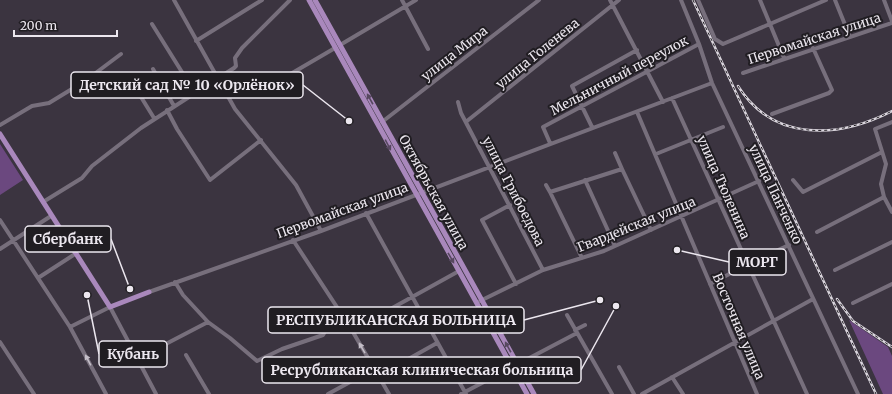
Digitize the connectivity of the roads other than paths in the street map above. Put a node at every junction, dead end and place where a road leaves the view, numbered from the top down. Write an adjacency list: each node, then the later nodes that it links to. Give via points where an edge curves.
1 (174, 0): 23 (street)
2 (262, 0): 23 (street)
3 (290, 0): 35 (street, via 242,48 235,58 236,66)
4 (309, 0): 25 (main road, Октябрьская улица)
5 (315, 0): 25 (main road, Октябрьская улица)
6 (402, 0): 18 (street)
7 (416, 0): 18 (street)
8 (539, 0): 49 (street, улица Мира)
9 (610, 0): 17 (street)
10 (619, 0): 17 (street, улица Голенева)
11 (681, 0): 24 (street, улица Панченко)
12 (698, 0): 21 (street, via 715,39 723,44)
13 (760, 0): 21 (street)
14 (826, 0): 21 (street)
15 (835, 0): 22 (street)
16 (884, 0): 19 (street)
17 (613, 5): 28 (street); 48 (street, улица Голенева)
18 (405, 7): 25 (street); 27 (street)
19 (892, 22): 22 (street, Первомайская улица)
20 (152, 24): 38 (street)
21 (770, 24): 30 (street)
22 (850, 37): 26 (street, Первомайская улица)
23 (196, 41): 35 (street)
24 (699, 44): 32 (street, Мельничный переулок); 36 (street, улица Панченко)
25 (338, 47): 37 (street); 49 (main road, Октябрьская улица, one-way to 25); 69 (main road, Октябрьская улица, one-way to 69)
26 (813, 48): 30 (street, Первомайская улица); 46 (street, via 832,90)
27 (428, 49)
28 (637, 50): 32 (street); 43 (street, via 572,86)
29 (121, 54): 51 (street, via 86,81 49,103 32,106)
30 (784, 58): 33 (street, Первомайская улица)
31 (153, 69): 42 (street)
32 (648, 71): 41 (street); 43 (street, Мельничный переулок)
33 (742, 73)
34 (128, 76): 47 (street)
35 (217, 79): 38 (street); 56 (street, via 235,109)
36 (712, 83): 39 (street, Первомайская улица); 65 (street, улица Панченко)
37 (258, 92)
38 (195, 93): 42 (street)
39 (672, 98): 41 (street, Первомайская улица); 55 (street, улица Тюленина)
40 (458, 102): 48 (street, улица Грибоедова)
41 (663, 102): 45 (street, Первомайская улица)
42 (174, 106): 44 (street)
43 (582, 106): 52 (street); 57 (street, Мельничный переулок, via 543,127)
44 (167, 110): 47 (street); 56 (street, via 210,180)
45 (637, 112): 52 (street, Первомайская улица); 60 (street, Восточная улица)
46 (772, 114)
47 (154, 118): 72 (street, via 92,166 82,178)
48 (467, 121): 61 (street, улица Грибоедова)
49 (382, 122): 68 (main road, Октябрьская улица)
50 (892, 122): 58 (street, via 875,129)
51 (0, 125)
52 (592, 127): 57 (street, Первомайская улица)
53 (723, 127): 55 (street)
54 (0, 134): 72 (main road)
55 (691, 139): 60 (street); 71 (street, улица Тюленина)
56 (261, 140): 80 (street, via 296,184)
57 (550, 143): 61 (street, Первомайская улица)
58 (882, 152): 64 (street, via 803,192); 70 (street, via 886,164 881,184)
59 (615, 153): 62 (street)
60 (656, 154): 77 (street, Восточная улица)
61 (490, 166): 68 (street, Первомайская улица); 73 (street, улица Грибоедова)
62 (622, 169): 63 (street); 79 (street)
63 (585, 180): 67 (street); 86 (street)
64 (793, 180)
65 (759, 181): 71 (street, Гвардейская улица); 85 (street, улица Панченко)
66 (546, 185): 67 (street)
67 (550, 192): 89 (street)
68 (421, 193): 69 (street, Первомайская улица); 103 (main road, Октябрьская улица)
69 (415, 195): 75 (street, Первомайская улица); 94 (main road, Октябрьская улица, one-way to 94)
70 (884, 197): 74 (street); 81 (street)
71 (718, 200): 77 (street, Гвардейская улица); 90 (street, улица Тюленина)
72 (43, 202): 76 (main road)
73 (510, 205): 92 (street, улица Грибоедова); 97 (street, via 482,220)
74 (892, 212)
75 (366, 214): 80 (street, Первомайская улица); 101 (street)
76 (51, 216): 83 (street); 88 (main road)
77 (682, 217): 79 (street, Гвардейская улица); 98 (street, Восточная улица)
78 (0, 220): 83 (street)
79 (651, 230): 86 (street, Гвардейская улица)
80 (321, 231): 82 (street, Первомайская улица)
81 (817, 232)
82 (293, 240): 96 (street, Первомайская улица); 108 (street)
83 (14, 241): 87 (street); 95 (street)
84 (892, 242): 93 (street)
85 (789, 244): 90 (street); 102 (street, улица Панченко)
86 (615, 246): 89 (street, Гвардейская улица)
87 (0, 250)
88 (75, 254): 95 (street); 106 (main road)
89 (582, 258): 92 (street, Гвардейская улица)
90 (748, 264): 109 (street, улица Тюленина)
91 (741, 268): 98 (street)
92 (544, 270): 97 (street, Гвардейская улица)
93 (835, 270)
94 (459, 272): 101 (street); 104 (main road, Октябрьская улица)
95 (38, 278): 112 (street)
96 (175, 282): 100 (street, Первомайская улица); 110 (street, via 183,295)
97 (516, 284): 103 (street, Гвардейская улица)
98 (710, 284): 116 (street, Восточная улица)
99 (892, 284): 105 (street)
100 (149, 292): 106 (main road, Первомайская улица)
101 (411, 298): 113 (street, via 376,317); 117 (street)
102 (813, 299): 109 (street); 141 (street, улица Панченко)
103 (482, 300): 104 (street, Гвардейская улица); 120 (main road, Октябрьская улица, one-way to 103)
104 (476, 302): 121 (main road, Октябрьская улица)
105 (853, 303)
106 (110, 307): 112 (street, Первомайская улица); 119 (street)
107 (567, 315): 114 (street)
108 (342, 316): 110 (street, via 330,323 323,335 282,349 257,361); 113 (street)
109 (773, 320): 116 (street); 140 (street, улица Тюленина)
110 (208, 322): 119 (street)
111 (585, 325): 114 (street)
112 (70, 327): 128 (street, one-way to 112)
113 (350, 327): 123 (street, one-way to 113)
114 (576, 332): 120 (street); 135 (street)
115 (0, 342): 127 (street)
116 (734, 342): 125 (street); 139 (street, Восточная улица)
117 (437, 343): 124 (street); 126 (street)
118 (186, 355): 130 (street)
119 (137, 359): 129 (street)
120 (517, 364): 121 (street); 134 (main road, Октябрьская улица)
121 (512, 367): 126 (street); 133 (main road, Октябрьская улица)
122 (619, 367): 136 (street)
123 (374, 369): 124 (street); 131 (street)
124 (378, 376): 132 (street)
125 (672, 377): 137 (street); 138 (street)
126 (464, 393)
127 (34, 394)
128 (106, 394)
129 (156, 394)
130 (209, 394)
131 (328, 394)
132 (389, 394)
133 (527, 394)
134 (534, 394)
135 (612, 394)
136 (634, 394)
137 (642, 394)
138 (683, 394)
139 (757, 394)
140 (808, 394)
141 (858, 394)

